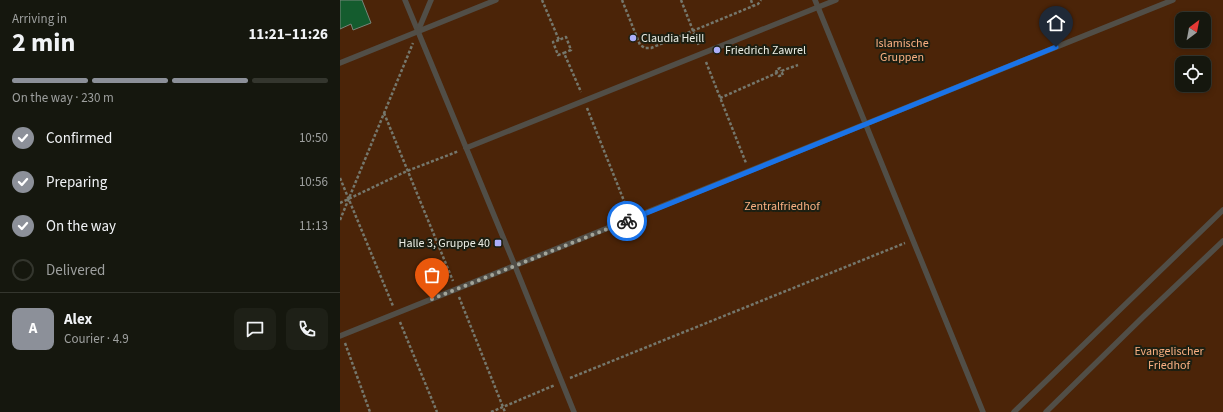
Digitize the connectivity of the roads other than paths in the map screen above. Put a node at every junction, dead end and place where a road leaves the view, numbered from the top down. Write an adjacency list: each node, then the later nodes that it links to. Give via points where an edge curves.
1 (406, 0): 8 (lane)
2 (431, 0): 8 (lane)
3 (496, 0): 8 (lane)
4 (815, 0): 7 (lane)
5 (836, 0): 7 (lane)
6 (1173, 0): 10 (lane)
7 (818, 7): 10 (lane); 11 (lane)
8 (418, 31): 9 (lane); 11 (lane)
9 (340, 63)
10 (865, 124): 14 (lane); 17 (lane)
11 (466, 148): 14 (lane)
12 (1223, 210): 18 (lane)
13 (1223, 242): 19 (lane)
14 (516, 266): 15 (lane); 16 (lane)
15 (341, 335)
16 (574, 412)
17 (983, 412)
18 (1014, 412)
19 (1046, 412)

